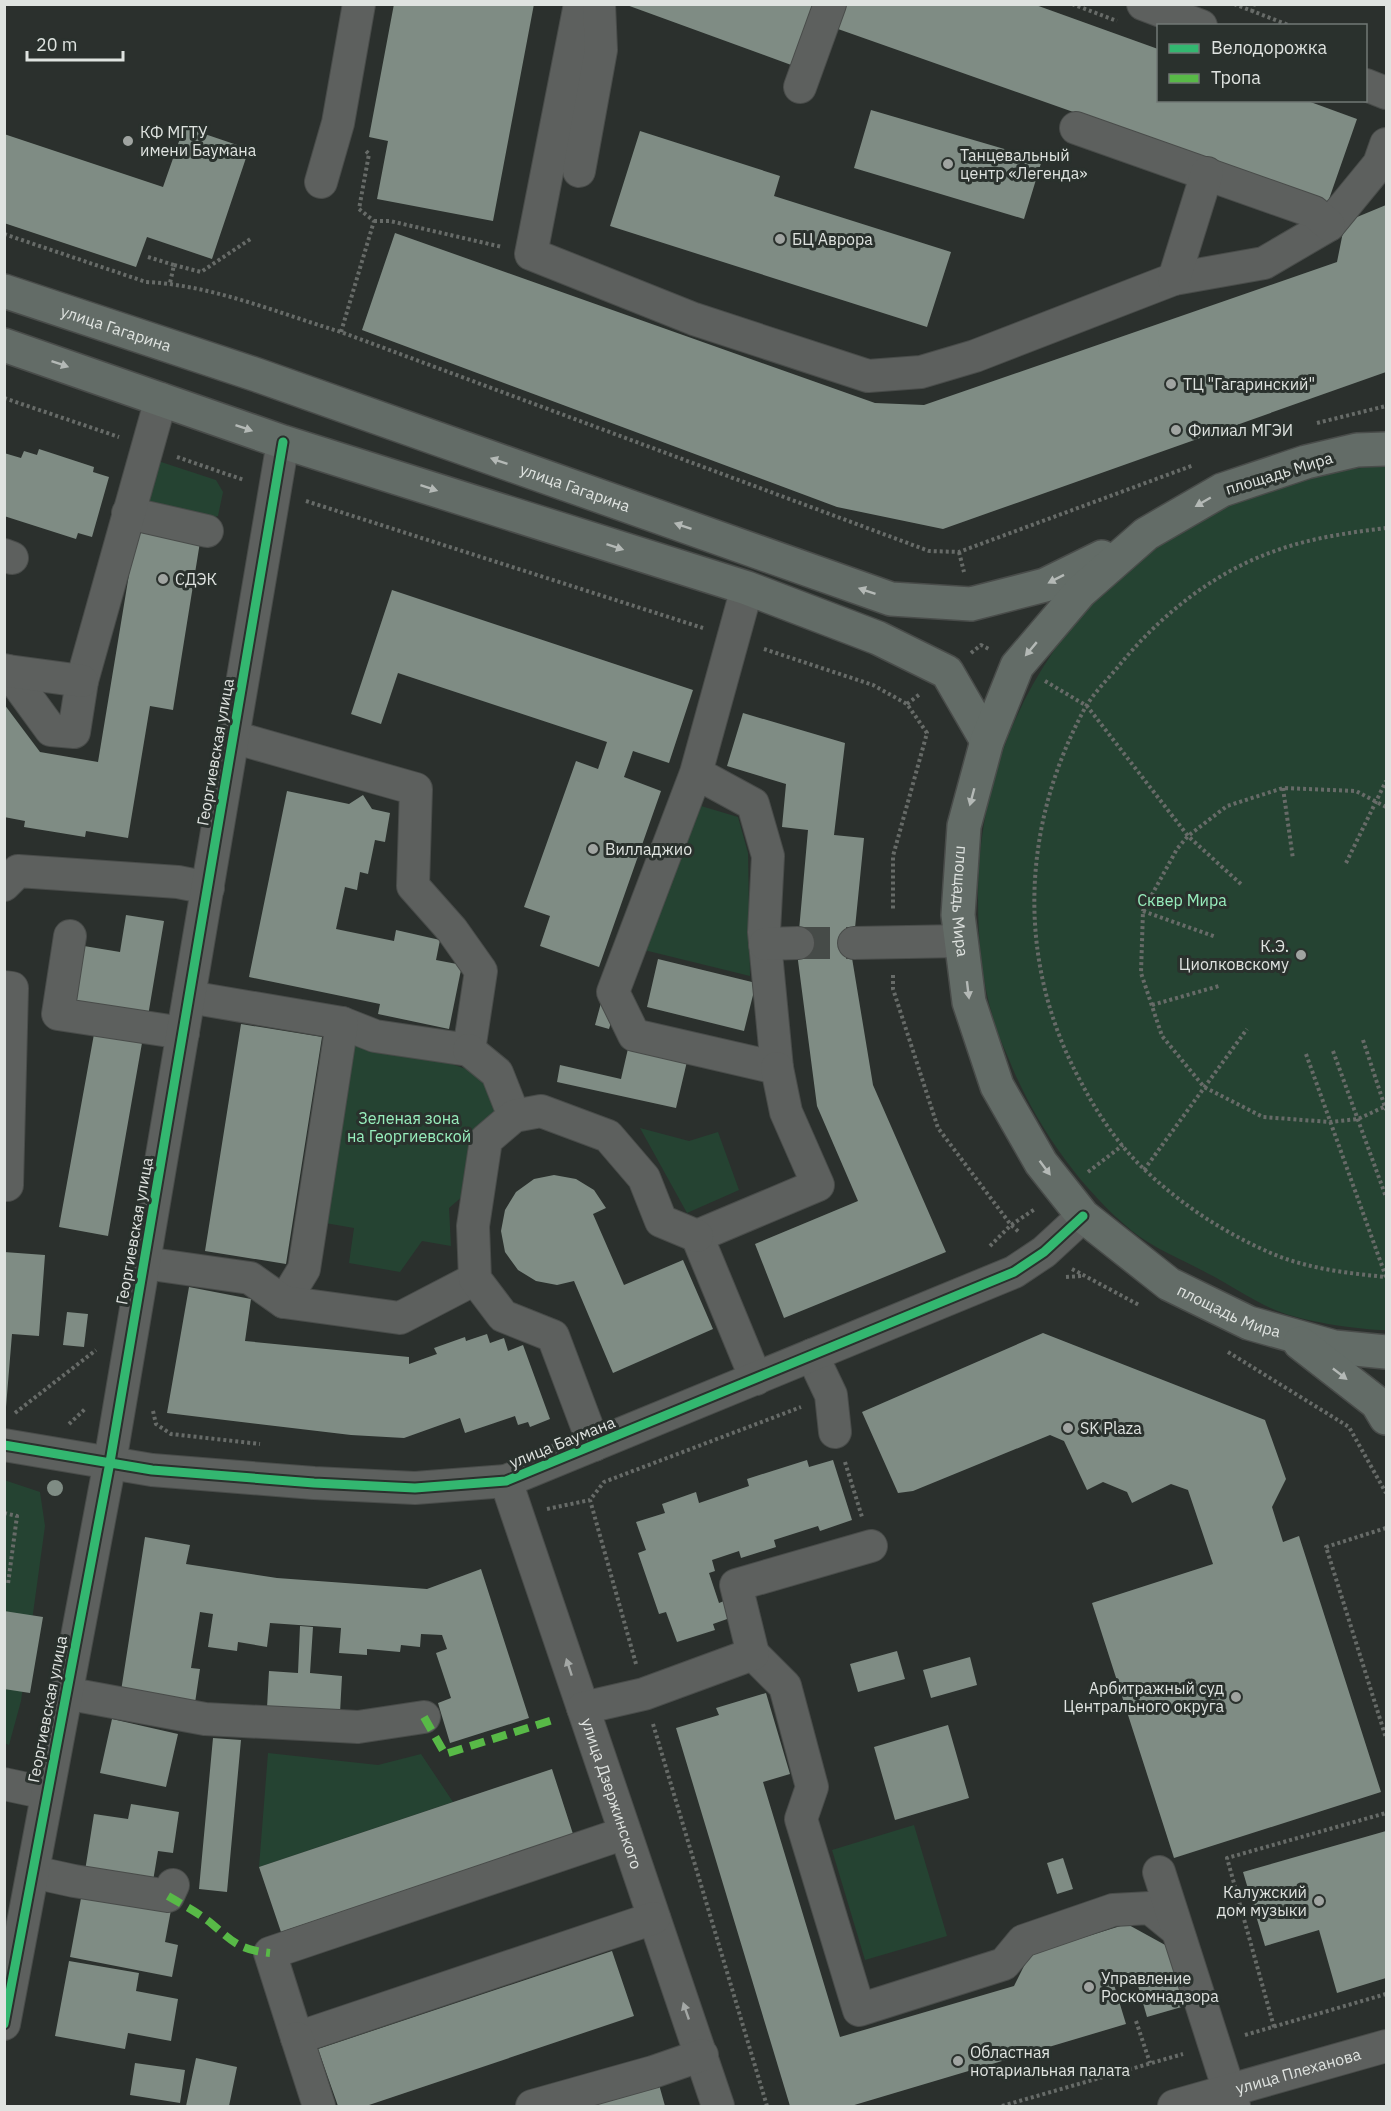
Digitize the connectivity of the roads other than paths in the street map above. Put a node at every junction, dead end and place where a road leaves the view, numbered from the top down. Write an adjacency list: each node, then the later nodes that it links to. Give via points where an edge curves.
1 (359, 4): 14 (street, via 338,123)
2 (580, 4): 16 (street, via 531,254 694,319 868,376 921,372 975,356)
3 (599, 4): 12 (street, via 601,50)
4 (830, 4): 8 (street)
5 (1143, 4): 6 (street)
6 (1196, 24)
7 (1367, 86): 9 (street)
8 (800, 87)
9 (1386, 93)
10 (1076, 128): 13 (street)
11 (1386, 144): 15 (street, via 1379,164)
12 (579, 171)
13 (1207, 173): 15 (street, via 1314,212); 16 (street)
14 (321, 182)
15 (1329, 225): 16 (street, via 1264,263)
16 (1174, 279)
17 (4, 291): 24 (main road, улица Гагарина, one-way to 17, via 1035,588 971,604 891,599 257,375)
18 (4, 345): 19 (main road, one-way to 19)
19 (161, 399): 20 (main road, one-way to 20); 22 (street)
20 (283, 442): 25 (main road, one-way to 25); 28 (street, Георгиевская улица)
21 (1386, 449): 24 (main road, площадь Мира, one-way to 24, via 1357,450 1306,462 1222,490)
22 (128, 513): 23 (street); 27 (street)
23 (207, 531)
24 (1146, 534): 29 (main road, площадь Мира, one-way to 29, via 1080,592 1017,666)
25 (747, 588): 29 (main road, via 878,638 946,672); 30 (street)
26 (6, 670): 27 (street); 27 (street, via 51,730 74,732)
27 (82, 681)
28 (233, 737): 32 (street, Георгиевская улица); 42 (street, via 416,789 413,886 481,971)
29 (987, 741): 34 (main road, площадь Мира, one-way to 34, via 964,826 958,915)
30 (696, 773): 37 (street, via 753,804 768,856); 43 (street, via 613,992 634,1035)
31 (4, 885): 32 (street, via 18,871 177,882)
32 (208, 888): 39 (street, Георгиевская улица)
33 (70, 936): 41 (street, via 58,1014)
34 (961, 942): 36 (street); 46 (main road, площадь Мира, one-way to 46, via 969,1002 997,1086 1041,1163)
35 (798, 943): 37 (street)
36 (854, 943)
37 (765, 944): 43 (street)
38 (4, 987): 45 (street, via 12,988)
39 (189, 997): 40 (street); 41 (street, Георгиевская улица)
40 (342, 1023): 42 (street, via 375,1036); 50 (street, via 304,1269)
41 (183, 1033): 48 (street, Георгиевская улица)
42 (469, 1050): 44 (street, via 497,1073)
43 (777, 1068): 47 (street, via 786,1112 818,1185)
44 (514, 1116): 47 (street, via 541,1111 608,1136 644,1178 661,1221); 49 (street, via 486,1140 472,1226)
45 (4, 1185)
46 (1083, 1216): 51 (main road, площадь Мира, via 1169,1284 1249,1323); 53 (street, улица Баумана, via 1044,1252 1014,1272)
47 (697, 1236): 54 (street)
48 (144, 1263): 50 (street, via 250,1278); 59 (street, Георгиевская улица)
49 (475, 1279): 50 (street, via 400,1318); 58 (street, via 502,1316 553,1336)
50 (284, 1302)
51 (1294, 1338): 52 (main road, площадь Мира); 55 (main road, one-way to 55, via 1377,1403)
52 (1386, 1352)
53 (812, 1355): 54 (street, улица Баумана); 56 (street, via 831,1395)
54 (756, 1378): 58 (street, улица Баумана)
55 (1386, 1418)
56 (835, 1432)
57 (4, 1444): 59 (street, улица Баумана)
58 (594, 1445): 60 (street, улица Баумана)
59 (110, 1462): 60 (street, улица Баумана, via 152,1470 325,1484 415,1488); 63 (street, Георгиевская улица)
60 (506, 1481): 64 (street, улица Дзержинского, one-way to 60)
61 (871, 1546): 62 (street, via 736,1585)
62 (753, 1654): 64 (street, via 644,1694); 73 (street, via 785,1686 813,1787 801,1819 859,2010 1004,1964 1023,1941 1113,1910 1150,1908)
63 (65, 1693): 65 (street, via 206,1719 358,1727); 67 (street, Георгиевская улица)
64 (583, 1708): 68 (street, улица Дзержинского)
65 (424, 1717)
66 (4, 1784): 67 (street)
67 (46, 1792): 69 (street, Георгиевская улица)
68 (625, 1833): 72 (street, улица Дзержинского); 76 (street, via 270,1953)
69 (33, 1872): 71 (street, via 168,1896); 74 (street, Георгиевская улица)
70 (1159, 1872): 73 (street)
71 (173, 1885)
72 (654, 1918): 76 (street); 78 (street, улица Дзержинского, one-way to 72)
73 (1178, 1930): 79 (street)
74 (11, 1958): 75 (street, Георгиевская улица)
75 (4, 2024)
76 (297, 2038): 80 (street)
77 (1386, 2046): 79 (street, улица Плеханова)
78 (702, 2055): 81 (street); 82 (street, улица Дзержинского)
79 (1232, 2099): 83 (street, улица Плеханова)
80 (320, 2106)
81 (532, 2106)
82 (718, 2106)
83 (1174, 2106)

